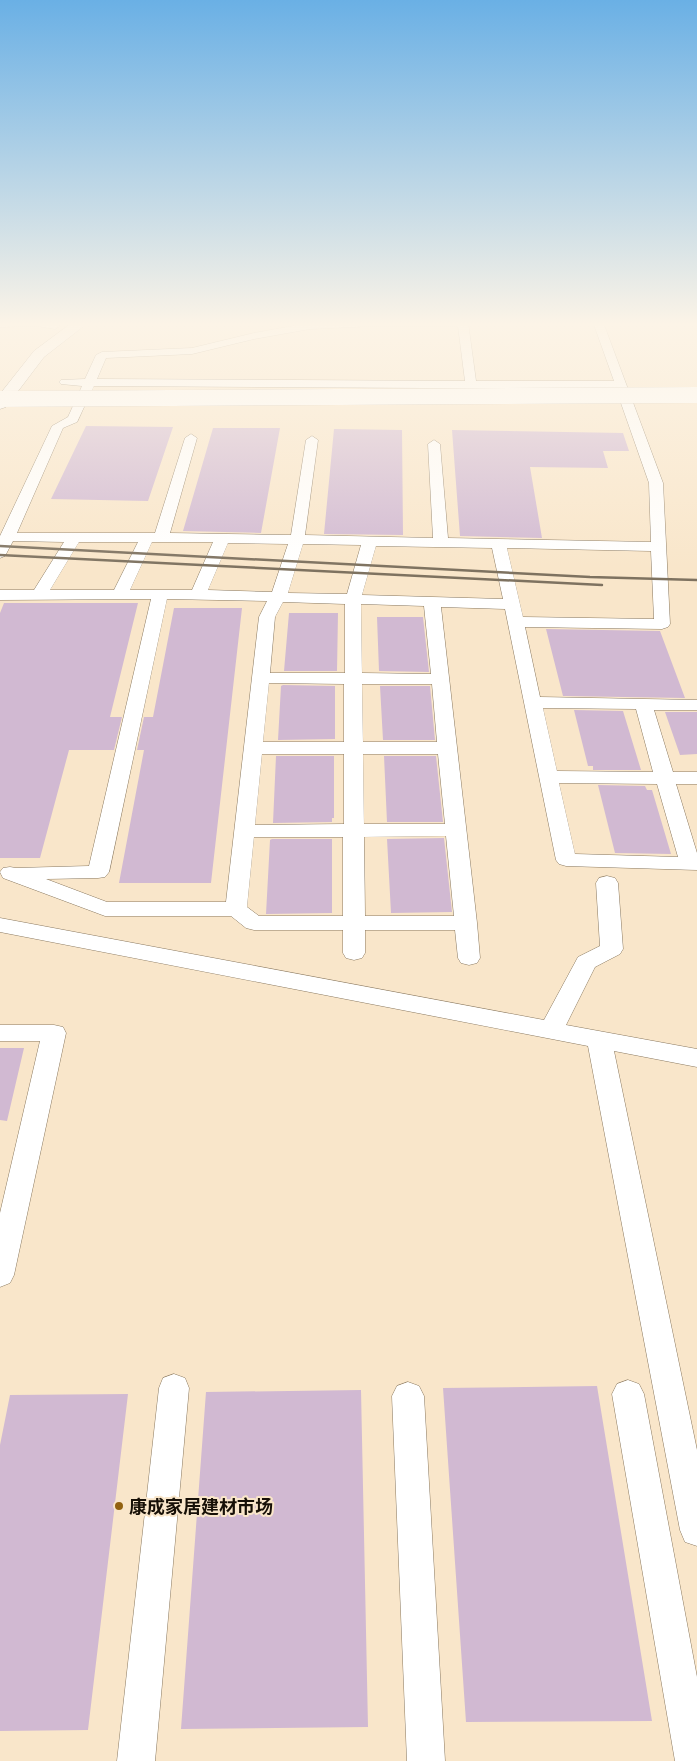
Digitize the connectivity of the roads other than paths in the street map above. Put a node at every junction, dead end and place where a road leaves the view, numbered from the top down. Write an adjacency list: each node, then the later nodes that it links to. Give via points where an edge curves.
1 (80, 404): 6 (street, via 73,419 58,426)
2 (628, 404): 14 (street, via 656,483)
3 (190, 438): 8 (street)
4 (312, 440): 10 (street)
5 (434, 444): 12 (street)
6 (7, 537): 7 (street); 15 (street)
7 (74, 538): 8 (street); 18 (street)
8 (154, 538): 9 (street); 19 (street)
9 (222, 538): 10 (street); 20 (street)
10 (298, 540): 11 (street); 21 (street)
11 (370, 541): 12 (street); 22 (street)
12 (442, 542): 13 (street)
13 (499, 544): 14 (street); 24 (street)
14 (660, 547): 24 (street, via 662,624)
15 (0, 553)
16 (160, 594): 19 (street); 20 (street); 41 (street, via 98,872)
17 (0, 595): 18 (street)
18 (39, 595): 19 (street)
19 (119, 595)
20 (198, 595): 21 (street)
21 (279, 598): 22 (street); 25 (street, via 267,616)
22 (353, 600): 23 (street); 26 (street)
23 (432, 602): 24 (street); 27 (street)
24 (514, 613): 28 (street)
25 (261, 678): 26 (street); 31 (street)
26 (354, 679): 27 (street); 32 (street)
27 (440, 679): 33 (street)
28 (533, 702): 29 (street); 34 (street)
29 (642, 704): 30 (street); 35 (street)
30 (697, 705)
31 (253, 748): 32 (street); 38 (street)
32 (354, 748): 33 (street); 39 (street)
33 (447, 748): 37 (street)
34 (549, 777): 35 (street); 40 (street, via 566,860)
35 (664, 778): 36 (street); 40 (street)
36 (697, 778)
37 (456, 830): 39 (street); 45 (street)
38 (245, 831): 39 (street); 43 (street)
39 (354, 831): 44 (street)
40 (693, 864)
41 (5, 873): 43 (street, via 105,909)
42 (607, 883): 49 (street, via 612,949 586,962)
43 (236, 908): 44 (street, via 254,923)
44 (354, 923): 45 (street); 47 (street)
45 (466, 923): 48 (street)
46 (0, 925): 49 (street)
47 (354, 953)
48 (469, 958)
49 (551, 1030): 51 (street)
50 (0, 1034): 53 (street, via 54,1033)
51 (599, 1039): 52 (street); 57 (street)
52 (697, 1058)
53 (0, 1273)
54 (174, 1388): 58 (street)
55 (628, 1394): 60 (street)
56 (408, 1396): 59 (street)
57 (697, 1530)
58 (136, 1761)
59 (426, 1761)
60 (694, 1761)

